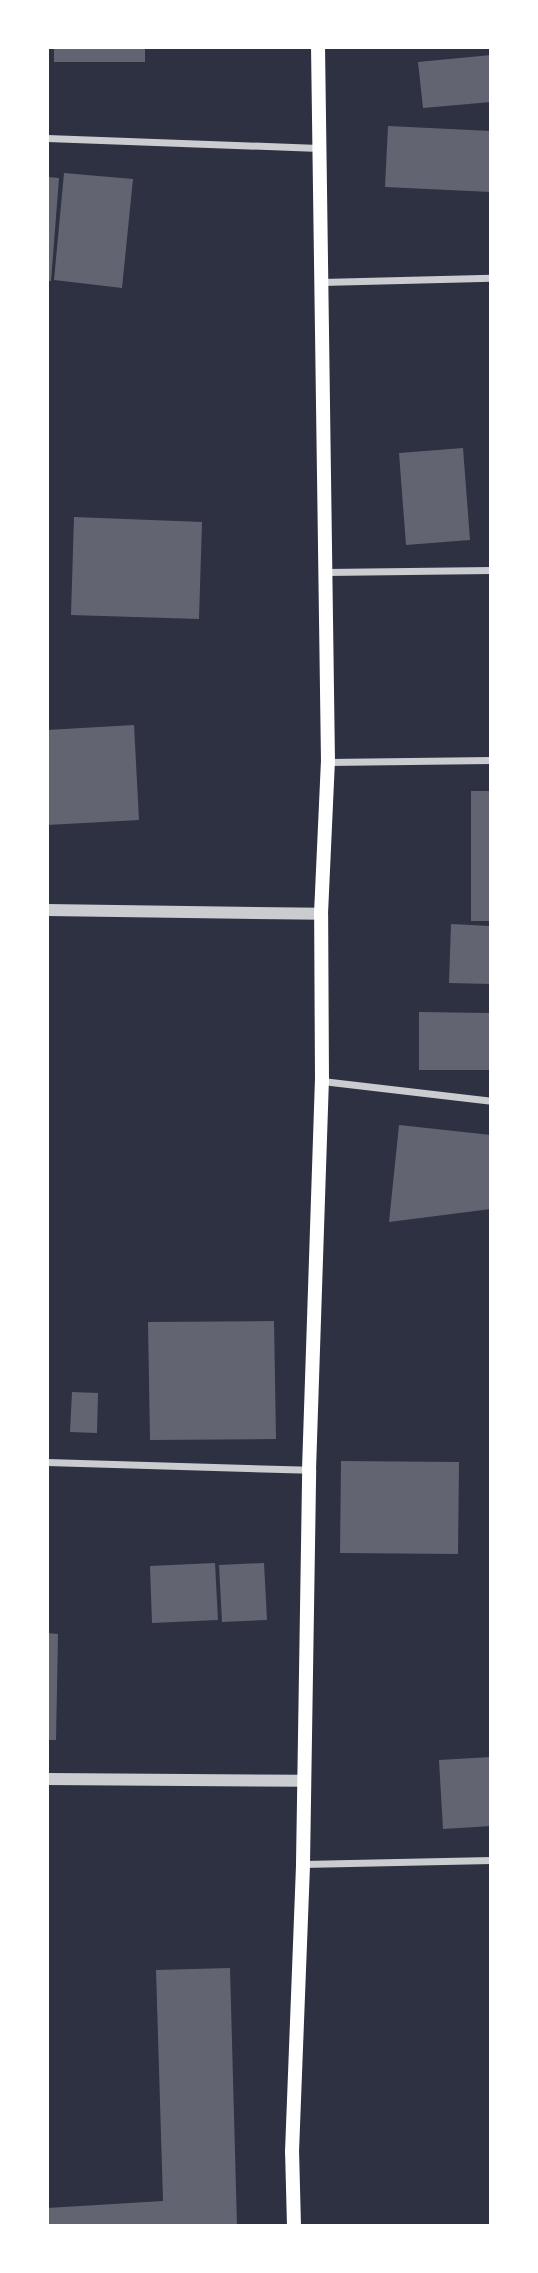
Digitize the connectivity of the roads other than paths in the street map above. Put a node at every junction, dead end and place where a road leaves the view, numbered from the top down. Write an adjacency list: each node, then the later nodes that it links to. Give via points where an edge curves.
1 (318, 47): 3 (main road)
2 (47, 138): 3 (street)
3 (319, 148): 5 (main road)
4 (491, 278): 5 (street)
5 (322, 282): 7 (main road)
6 (491, 570): 7 (street)
7 (326, 572): 9 (main road)
8 (491, 760): 9 (street)
9 (328, 762): 11 (main road)
10 (47, 910): 11 (street)
11 (321, 914): 12 (main road)
12 (322, 1080): 13 (street); 15 (main road)
13 (491, 1101)
14 (47, 1462): 15 (street)
15 (309, 1470): 17 (main road)
16 (47, 1779): 17 (street)
17 (305, 1781): 19 (main road)
18 (491, 1860): 19 (street)
19 (303, 1864): 20 (main road, via 292,2152)
20 (294, 2226)

